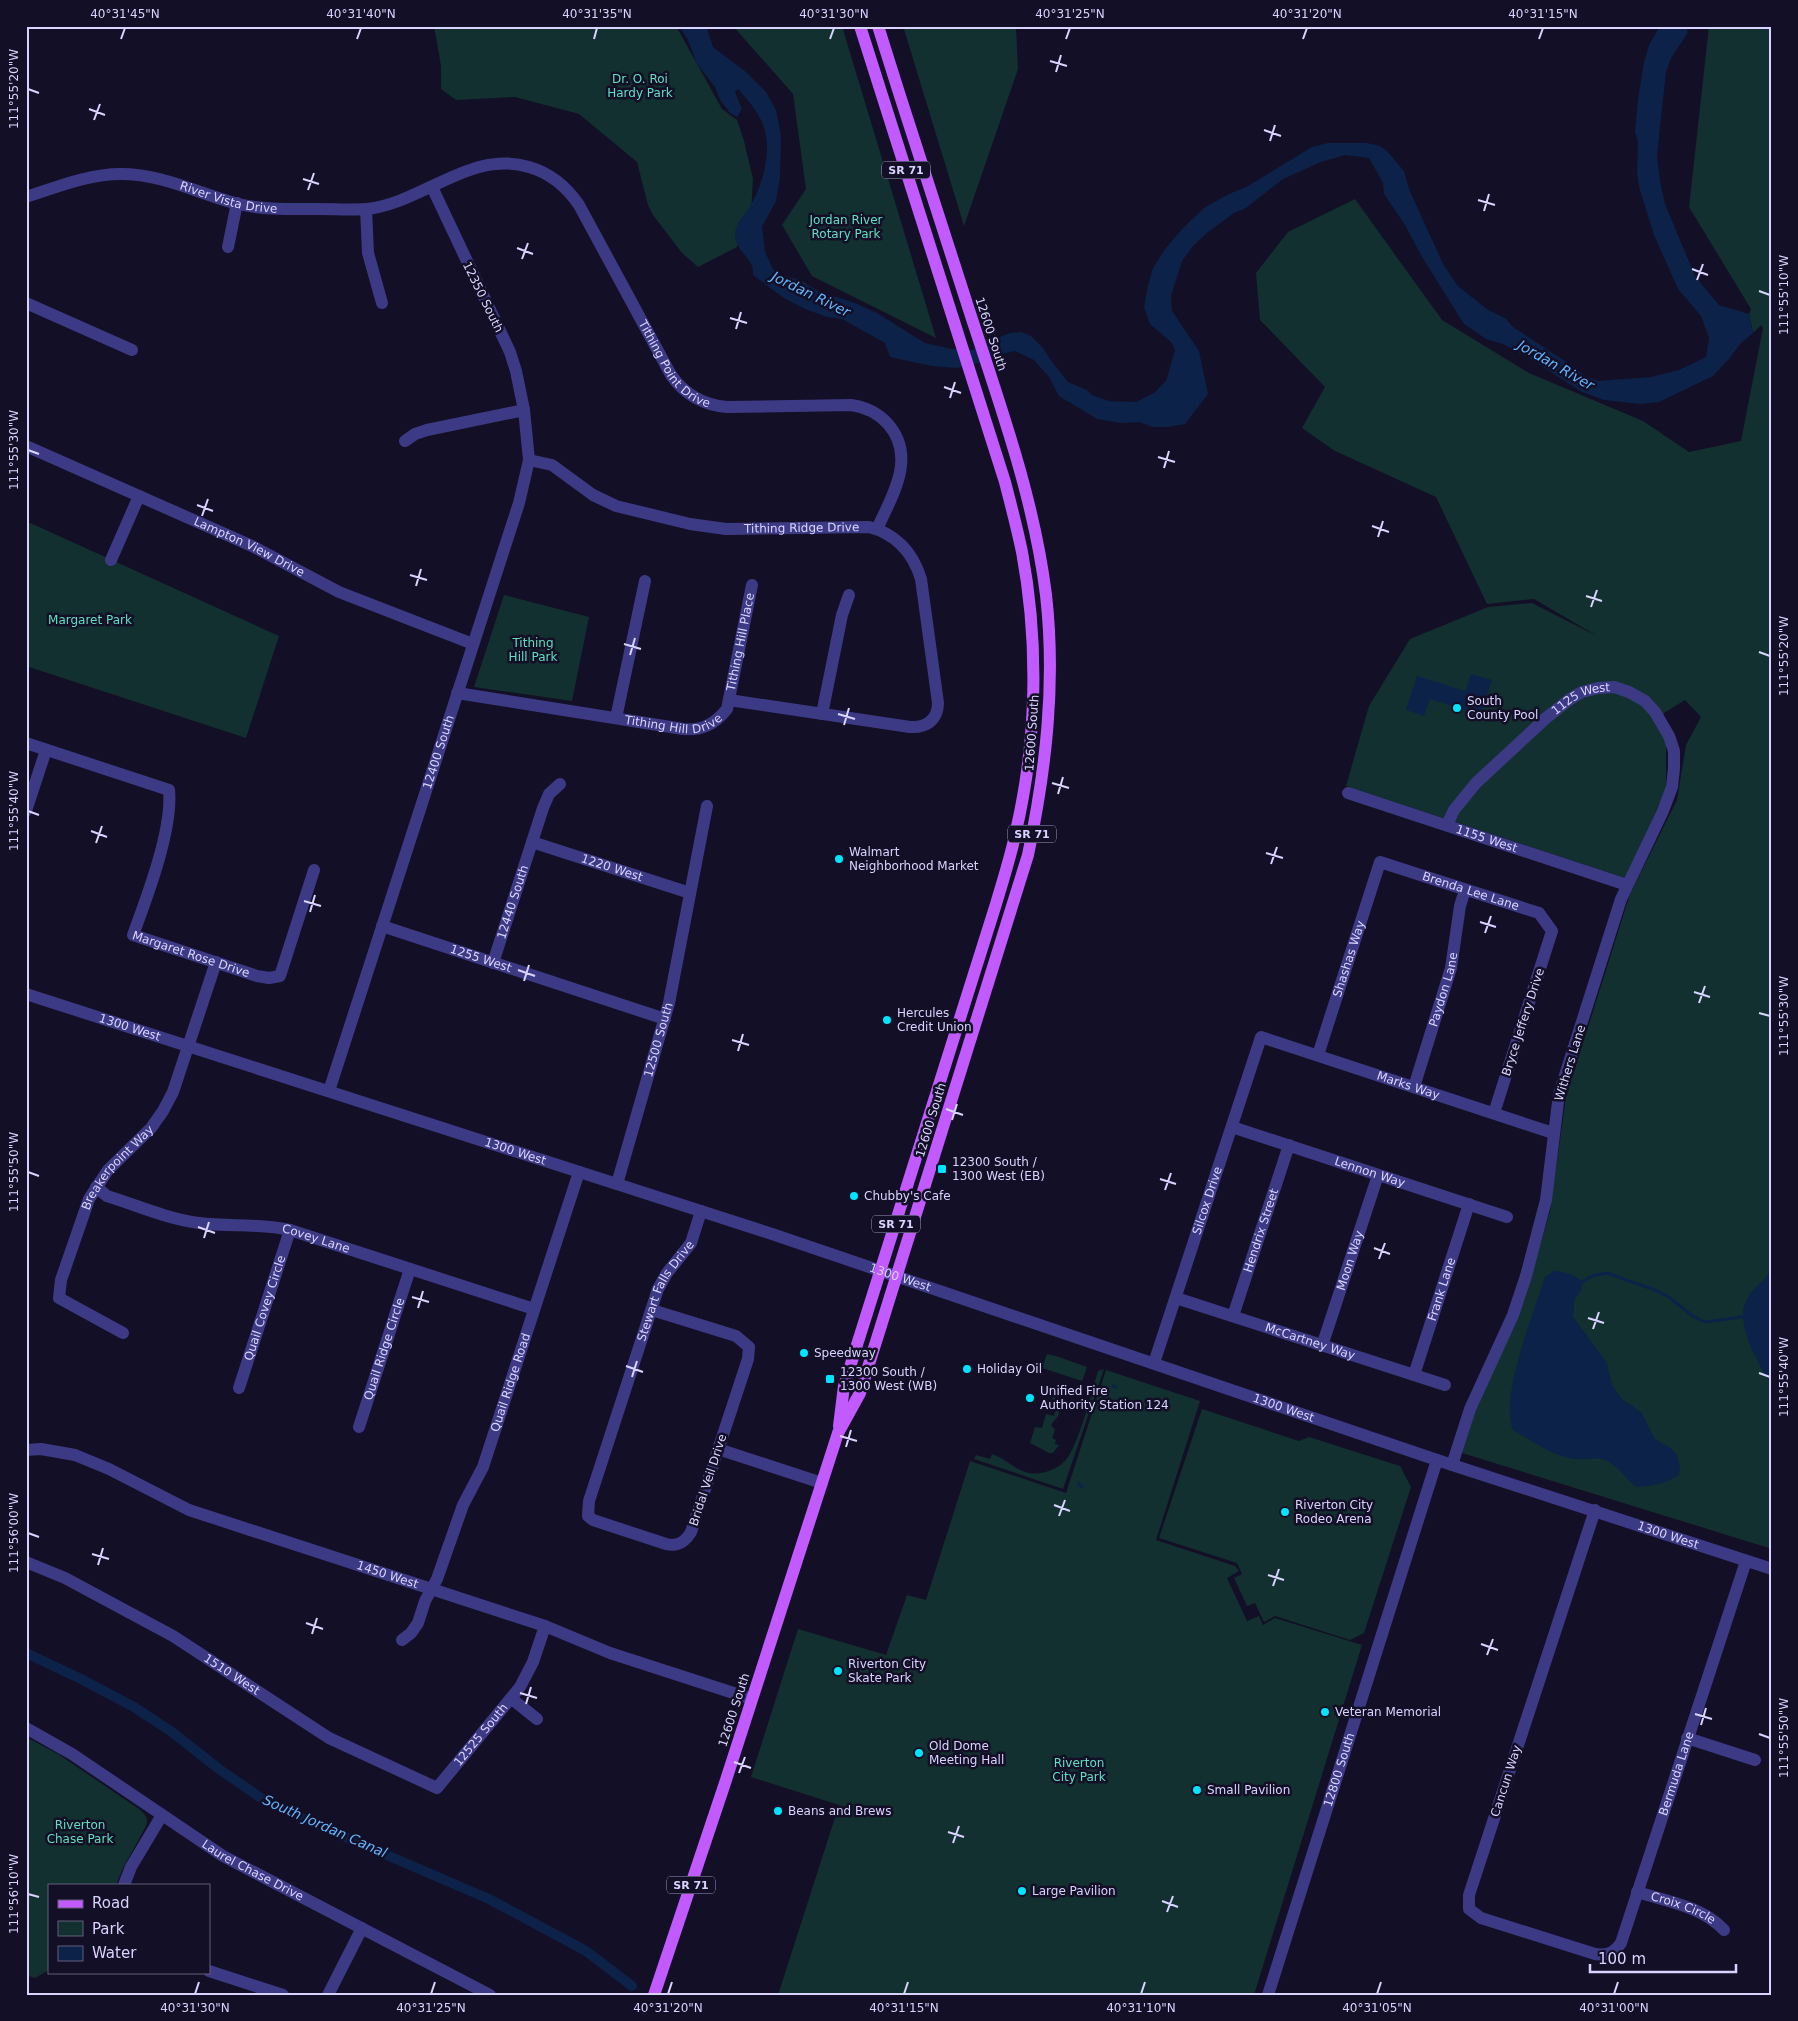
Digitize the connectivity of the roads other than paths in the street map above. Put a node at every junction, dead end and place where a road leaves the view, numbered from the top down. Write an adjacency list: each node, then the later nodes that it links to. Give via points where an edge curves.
1 (860, 26): 65 (main road, 12600 South / SR 71, via 1005,482 1022,552 1033,655 1033,714 1028,769 1016,832)
2 (878, 26): 66 (main road, 12600 South / SR 71, via 1022,478 1038,545 1050,656 1046,758 1028,855)
3 (432, 187): 6 (street, River Vista Drive, via 395,203); 11 (street, 12350 South, via 510,352); 16 (street, Tithing Point Drive, via 481,166 502,163 534,168 560,182 579,205 671,375 695,398 710,405 727,407 851,405 867,409 884,420 897,437 903,459 898,483)
4 (26, 198): 5 (street, River Vista Drive, via 86,178 121,174 156,178)
5 (237, 204): 6 (street, River Vista Drive, via 271,208); 7 (street)
6 (366, 209): 9 (street, via 368,253)
7 (228, 247)
8 (26, 302): 10 (street)
9 (382, 302)
10 (132, 350)
11 (524, 410): 12 (street, via 427,430); 14 (street, 12400 South)
12 (405, 442)
13 (26, 446): 15 (street, Lampton View Drive)
14 (529, 460): 16 (street, Tithing Ridge Drive, via 552,465 608,503 690,524 726,529 860,526); 21 (street, 12400 South, via 519,503)
15 (138, 496): 17 (street); 21 (street, Lampton View Drive, via 252,546 339,592)
16 (877, 529): 26 (street, Tithing Ridge Drive, via 896,539 907,551 921,579 938,703)
17 (111, 560)
18 (645, 581): 25 (street)
19 (752, 585): 23 (street, Tithing Hill Place)
20 (849, 595): 24 (street)
21 (473, 644): 22 (street, 12400 South)
22 (458, 693): 25 (street, Tithing Hill Drive); 41 (street, 12400 South)
23 (729, 700): 24 (street, Tithing Hill Drive); 25 (street, Tithing Hill Drive, via 727,709 716,721 696,729)
24 (822, 714): 26 (street, Tithing Hill Drive, via 916,728)
25 (616, 718)
26 (934, 719)
27 (1662, 723): 34 (street, 1125 West, via 1645,701 1629,692 1614,687 1582,692 1546,718 1476,783 1454,810); 38 (street, Withers Lane, via 1674,752 1672,787)
28 (26, 743): 29 (street, Margaret Rose Drive)
29 (46, 750): 33 (street); 43 (street, Margaret Rose Drive, via 169,790 169,810 162,842 133,935)
30 (560, 784): 35 (street, 12440 South, via 549,794)
31 (1348, 793): 34 (street, 1155 West)
32 (707, 806): 40 (street, 12500 South)
33 (26, 811)
34 (1447, 825): 38 (street, 1155 West)
35 (532, 842): 40 (street, 1220 West); 44 (street, 12440 South)
36 (1380, 862): 39 (street, Brenda Lee Lane); 49 (street, Shashas Way)
37 (314, 870): 43 (street, Margaret Rose Drive, via 280,976 263,977)
38 (1627, 886): 54 (street, Withers Lane, via 1559,1094)
39 (1465, 890): 42 (street, Brenda Lee Lane, via 1539,913); 50 (street, Paydon Lane, via 1451,968)
40 (690, 893): 46 (street, 12500 South)
41 (382, 926): 44 (street, 1255 West); 51 (street, 12400 South)
42 (1552, 932): 52 (street, Bryce Jeffery Drive)
43 (216, 962): 48 (street)
44 (494, 963): 46 (street, 1255 West)
45 (26, 994): 48 (street, 1300 West)
46 (665, 1019): 58 (street, 12500 South)
47 (1261, 1037): 49 (street, Marks Way); 53 (street, Silcox Drive)
48 (189, 1045): 51 (street, 1300 West); 59 (street, Breakerpoint Way, via 163,1111)
49 (1318, 1056): 50 (street, Marks Way)
50 (1414, 1087): 52 (street, Marks Way)
51 (329, 1091): 56 (street, 1300 West)
52 (1494, 1113): 54 (street, Marks Way)
53 (1232, 1127): 55 (street, Lennon Way); 67 (street, Silcox Drive)
54 (1553, 1132): 82 (street, Withers Lane, via 1546,1200 1526,1276 1513,1315 1480,1383)
55 (1289, 1146): 57 (street, Lennon Way); 70 (street, Hendrix Street)
56 (579, 1172): 58 (street, 1300 West); 68 (street, Quail Ridge Road)
57 (1378, 1175): 60 (street, Lennon Way); 72 (street, Moon Way)
58 (617, 1184): 61 (street, 1300 West)
59 (96, 1187): 63 (street, Covey Lane, via 107,1196 186,1221); 71 (street, Breakerpoint Way, via 84,1211 61,1280 59,1298)
60 (1469, 1204): 62 (street, Lennon Way); 74 (street, Frank Lane)
61 (701, 1211): 65 (street, 1300 West); 69 (street, Stewart Falls Drive, via 691,1243 663,1278)
62 (1507, 1217)
63 (290, 1230): 64 (street, Covey Lane); 76 (street, Quail Covey Circle)
64 (410, 1269): 68 (street, Covey Lane); 77 (street, Quail Ridge Circle)
65 (881, 1272): 66 (street, 1300 West); 78 (main road, 12600 South / SR 71, via 844,1386)
66 (896, 1277): 73 (street, 1300 West); 78 (main road, 12600 South / SR 71, via 860,1393)
67 (1176, 1298): 70 (street, McCartney Way); 73 (street, Silcox Drive)
68 (534, 1309): 89 (street, Quail Ridge Road, via 483,1467 463,1505)
69 (652, 1310): 79 (street, Bridal Veil Drive, via 736,1336 749,1347 748,1359); 85 (street, Stewart Falls Drive, via 589,1501)
70 (1233, 1316): 72 (street, McCartney Way)
71 (123, 1334)
72 (1322, 1346): 74 (street, McCartney Way)
73 (1154, 1363): 81 (street, 1300 West)
74 (1414, 1375): 75 (street, McCartney Way)
75 (1445, 1386)
76 (239, 1388)
77 (359, 1427)
78 (838, 1433): 83 (main road, 12600 South / SR 71)
79 (718, 1449): 83 (street); 85 (street, Bridal Veil Drive, via 691,1532 682,1543 666,1544 596,1522)
80 (26, 1450): 89 (street, 1450 West, via 75,1455 189,1510)
81 (1437, 1460): 82 (street, 1300 West); 110 (street, 12800 South)
82 (1452, 1465): 84 (street, 1300 West)
83 (822, 1483): 93 (main road, 12600 South / SR 71)
84 (1595, 1510): 86 (street, 1300 West); 104 (street, Cancun Way, via 1468,1902 1469,1909 1481,1918 1595,1954)
85 (588, 1516)
86 (1746, 1560): 88 (street, 1300 West); 96 (street, Bermuda Lane)
87 (26, 1562): 98 (street, 1510 West, via 66,1578 172,1636 329,1738)
88 (1772, 1569)
89 (432, 1589): 90 (street, 1450 West); 91 (street, Quail Ridge Road, via 418,1623)
90 (545, 1626): 92 (street, 12525 South, via 528,1675); 93 (street, 1450 West, via 610,1652)
91 (402, 1640)
92 (512, 1699): 94 (street); 98 (street, 12525 South)
93 (752, 1699): 109 (main road, 12600 South / SR 71)
94 (537, 1719)
95 (26, 1728): 99 (street, Laurel Chase Drive, via 72,1754)
96 (1687, 1738): 97 (street); 101 (street, Bermuda Lane)
97 (1755, 1760)
98 (437, 1788)
99 (162, 1815): 100 (street); 102 (street, Laurel Chase Drive, via 223,1856)
100 (124, 1884)
101 (1637, 1892): 103 (street, Croix Circle, via 1704,1913); 104 (street, Bermuda Lane, via 1621,1943)
102 (362, 1928): 107 (street); 108 (street, Laurel Chase Drive)
103 (1724, 1930)
104 (1610, 1954)
105 (210, 1971): 106 (street)
106 (283, 1995)
107 (328, 1995)
108 (490, 1995)
109 (654, 1995)
110 (1268, 1995)

